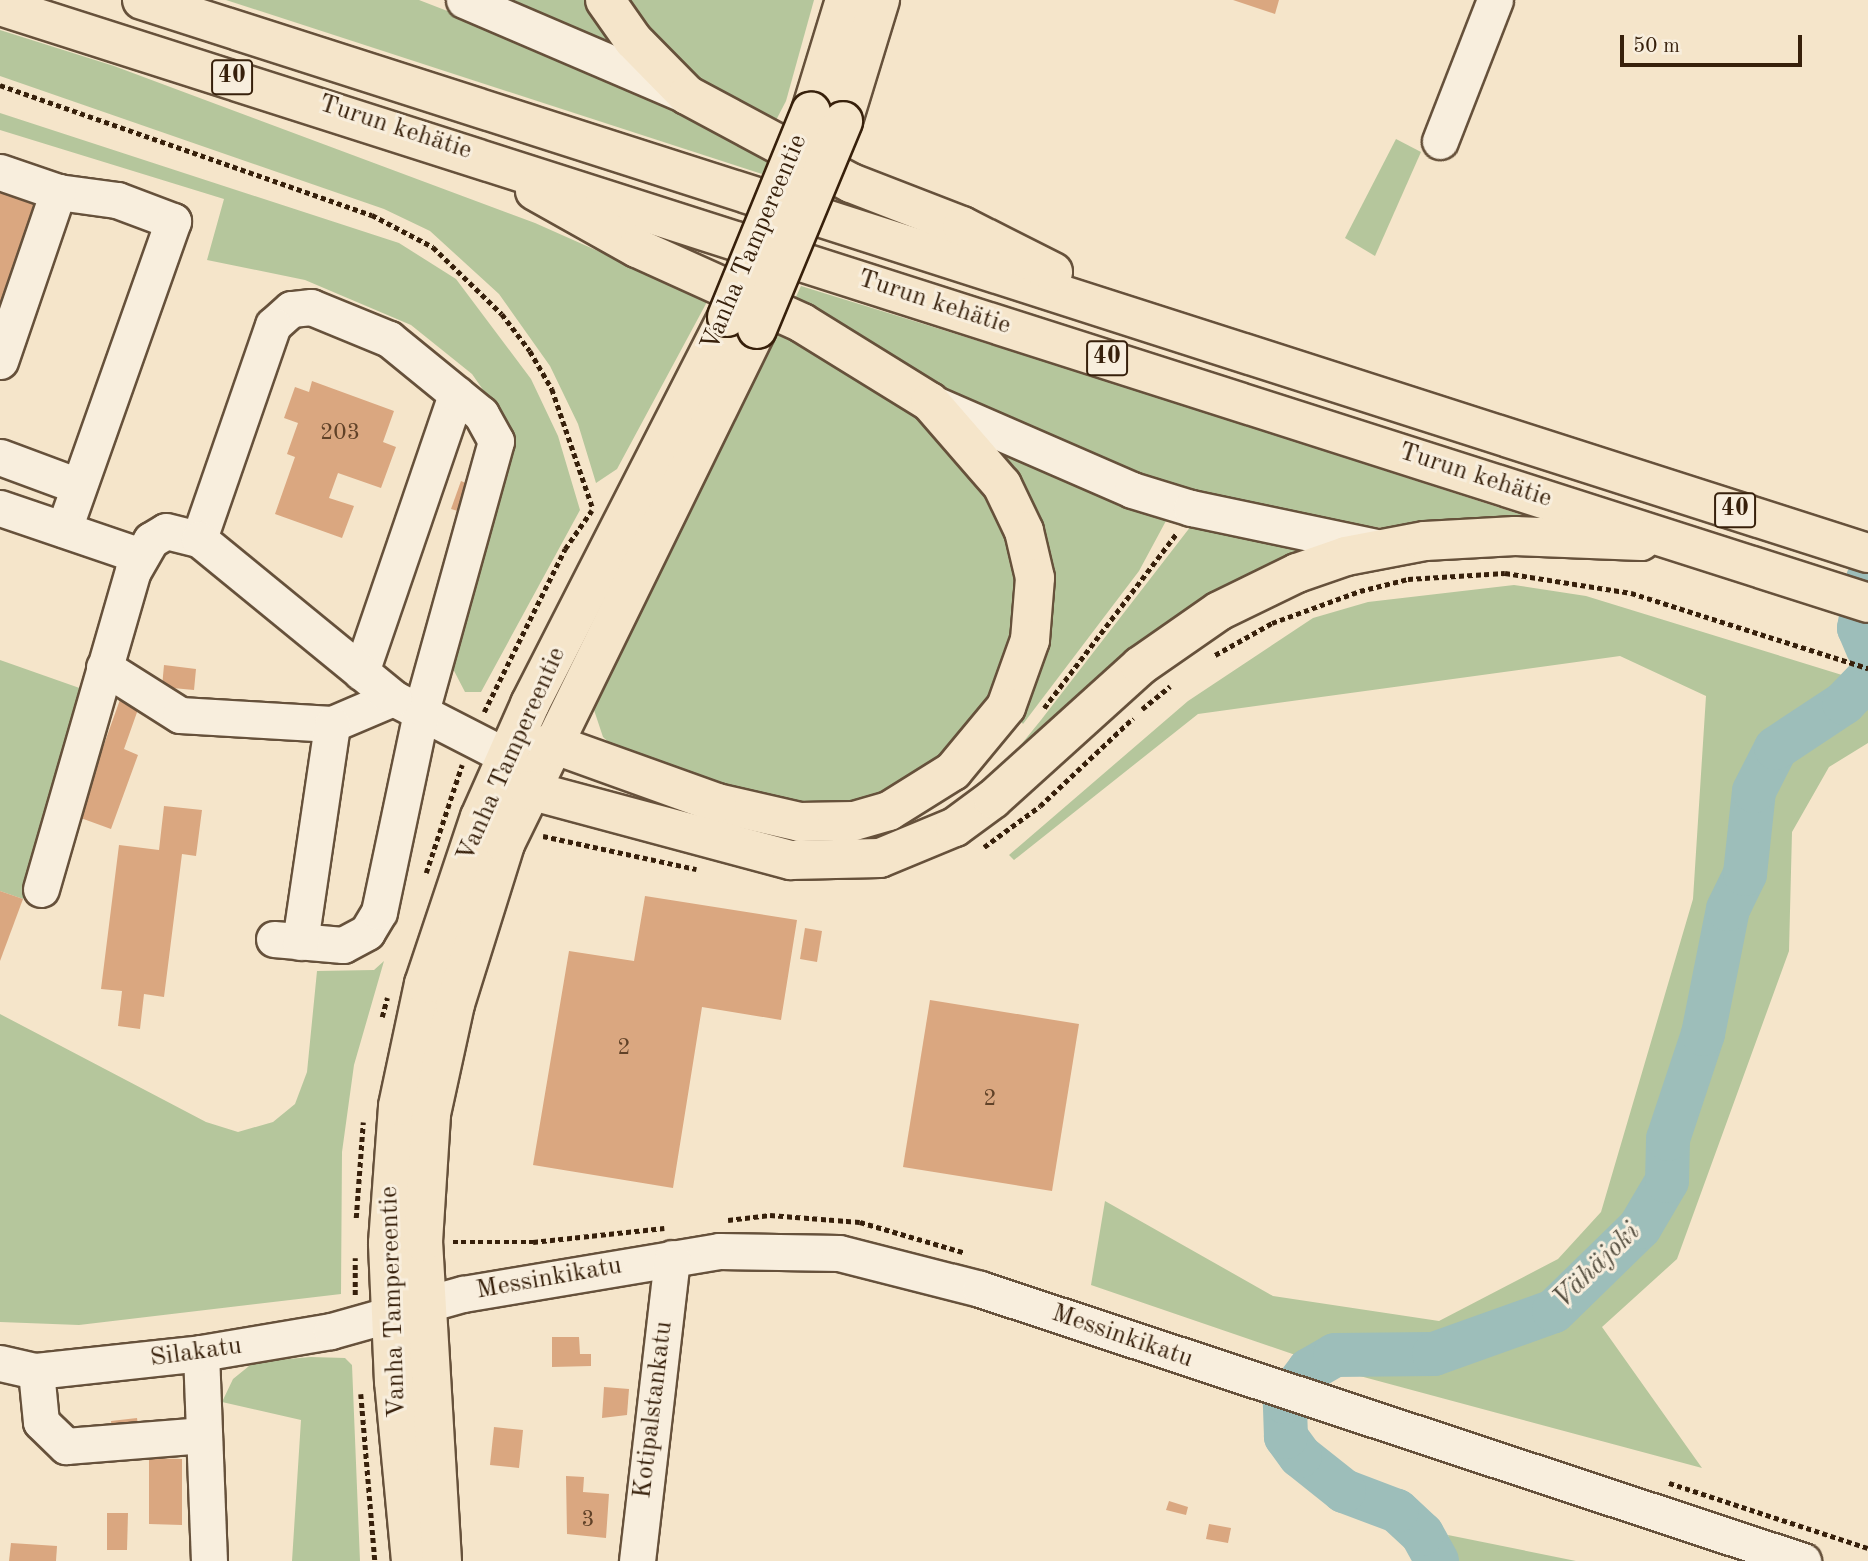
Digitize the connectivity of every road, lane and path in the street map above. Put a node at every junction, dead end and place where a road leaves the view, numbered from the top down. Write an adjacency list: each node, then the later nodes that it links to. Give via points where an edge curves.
1 (142, 0): 16 (main road, Turun kehätie / 40)
2 (464, 0): 9 (street)
3 (605, 0): 9 (main road, via 633,40)
4 (845, 0): 10 (main road, Vanha Tampereentie)
5 (880, 0): 10 (main road, Vanha Tampereentie)
6 (1495, 0): 11 (street)
7 (0, 6): 12 (main road, Turun kehätie / 40)
8 (0, 85): 39 (path, via 406,231 458,268 530,351 552,389 593,509 504,665)
9 (687, 95): 16 (main road, via 851,183 962,226)
10 (827, 116): 15 (main road, Vanha Tampereentie, bridge)
11 (1440, 141)
12 (463, 150): 19 (main road, via 637,248 802,323); 26 (main road, Turun kehätie / 40)
13 (0, 172): 14 (street)
14 (58, 192): 17 (street); 21 (street, via 117,200 173,221)
15 (742, 323): 40 (main road, Vanha Tampereentie); 41 (main road, Vanha Tampereentie)
16 (1158, 325): 28 (main road, Turun kehätie / 40)
17 (0, 360)
18 (456, 394): 25 (street, via 389,340 311,307 291,309 273,325); 34 (street); 36 (street, via 492,426 496,441)
19 (930, 402): 27 (street, via 1144,493); 40 (main road, via 1002,485 1024,531 1035,578 1033,629 1021,676 996,724 959,766 889,811 853,821 800,822 717,803)
20 (0, 457): 21 (street)
21 (78, 486): 24 (street)
22 (0, 508): 24 (street)
23 (1181, 527): 37 (path)
24 (64, 529): 29 (street)
25 (199, 539): 29 (street, via 166,531 151,540); 34 (street)
26 (1684, 542): 27 (main road, via 1515,536); 30 (main road, Turun kehätie / 40)
27 (1380, 548): 44 (main road, via 1297,573 1192,627 1131,673 993,799 917,846 861,862 812,863)
28 (1868, 553)
29 (141, 556): 32 (street)
30 (1868, 603)
31 (1210, 658): 33 (path, via 1312,607 1408,579 1452,575 1570,579 1731,623)
32 (104, 667): 38 (street, via 180,715); 48 (street)
33 (1868, 668)
34 (361, 672): 36 (street)
35 (1180, 677): 46 (path, via 1040,806)
36 (407, 703): 38 (street); 38 (street, via 379,912 366,932 343,945 287,941); 39 (street)
37 (1042, 710)
38 (332, 724)
39 (473, 738): 41 (street); 43 (path)
40 (550, 743): 41 (main road); 42 (main road, Vanha Tampereentie)
41 (506, 756): 42 (main road); 50 (main road, Vanha Tampereentie, via 445,914 405,1065 390,1168)
42 (529, 790): 44 (main road); 50 (main road, Vanha Tampereentie, via 474,937 440,1065)
43 (446, 808)
44 (573, 824): 45 (path); 47 (path)
45 (536, 834)
46 (976, 851)
47 (711, 873)
48 (41, 889)
49 (672, 1258): 50 (street, Messinkikatu); 60 (street, Kotipalstankatu); 61 (street, Messinkikatu, via 756,1249 875,1259)
50 (406, 1309): 51 (street, Silakatu, via 331,1331); 58 (main road, Vanha Tampereentie); 59 (main road, Vanha Tampereentie)
51 (201, 1353): 53 (street, Silakatu); 55 (street)
52 (0, 1363): 53 (street, Silakatu)
53 (36, 1371): 55 (street, via 41,1422 52,1438 66,1446)
54 (361, 1385): 57 (path)
55 (204, 1435): 56 (street)
56 (209, 1561)
57 (374, 1561)
58 (411, 1561)
59 (442, 1561)
60 (637, 1561)
61 (1802, 1561)

